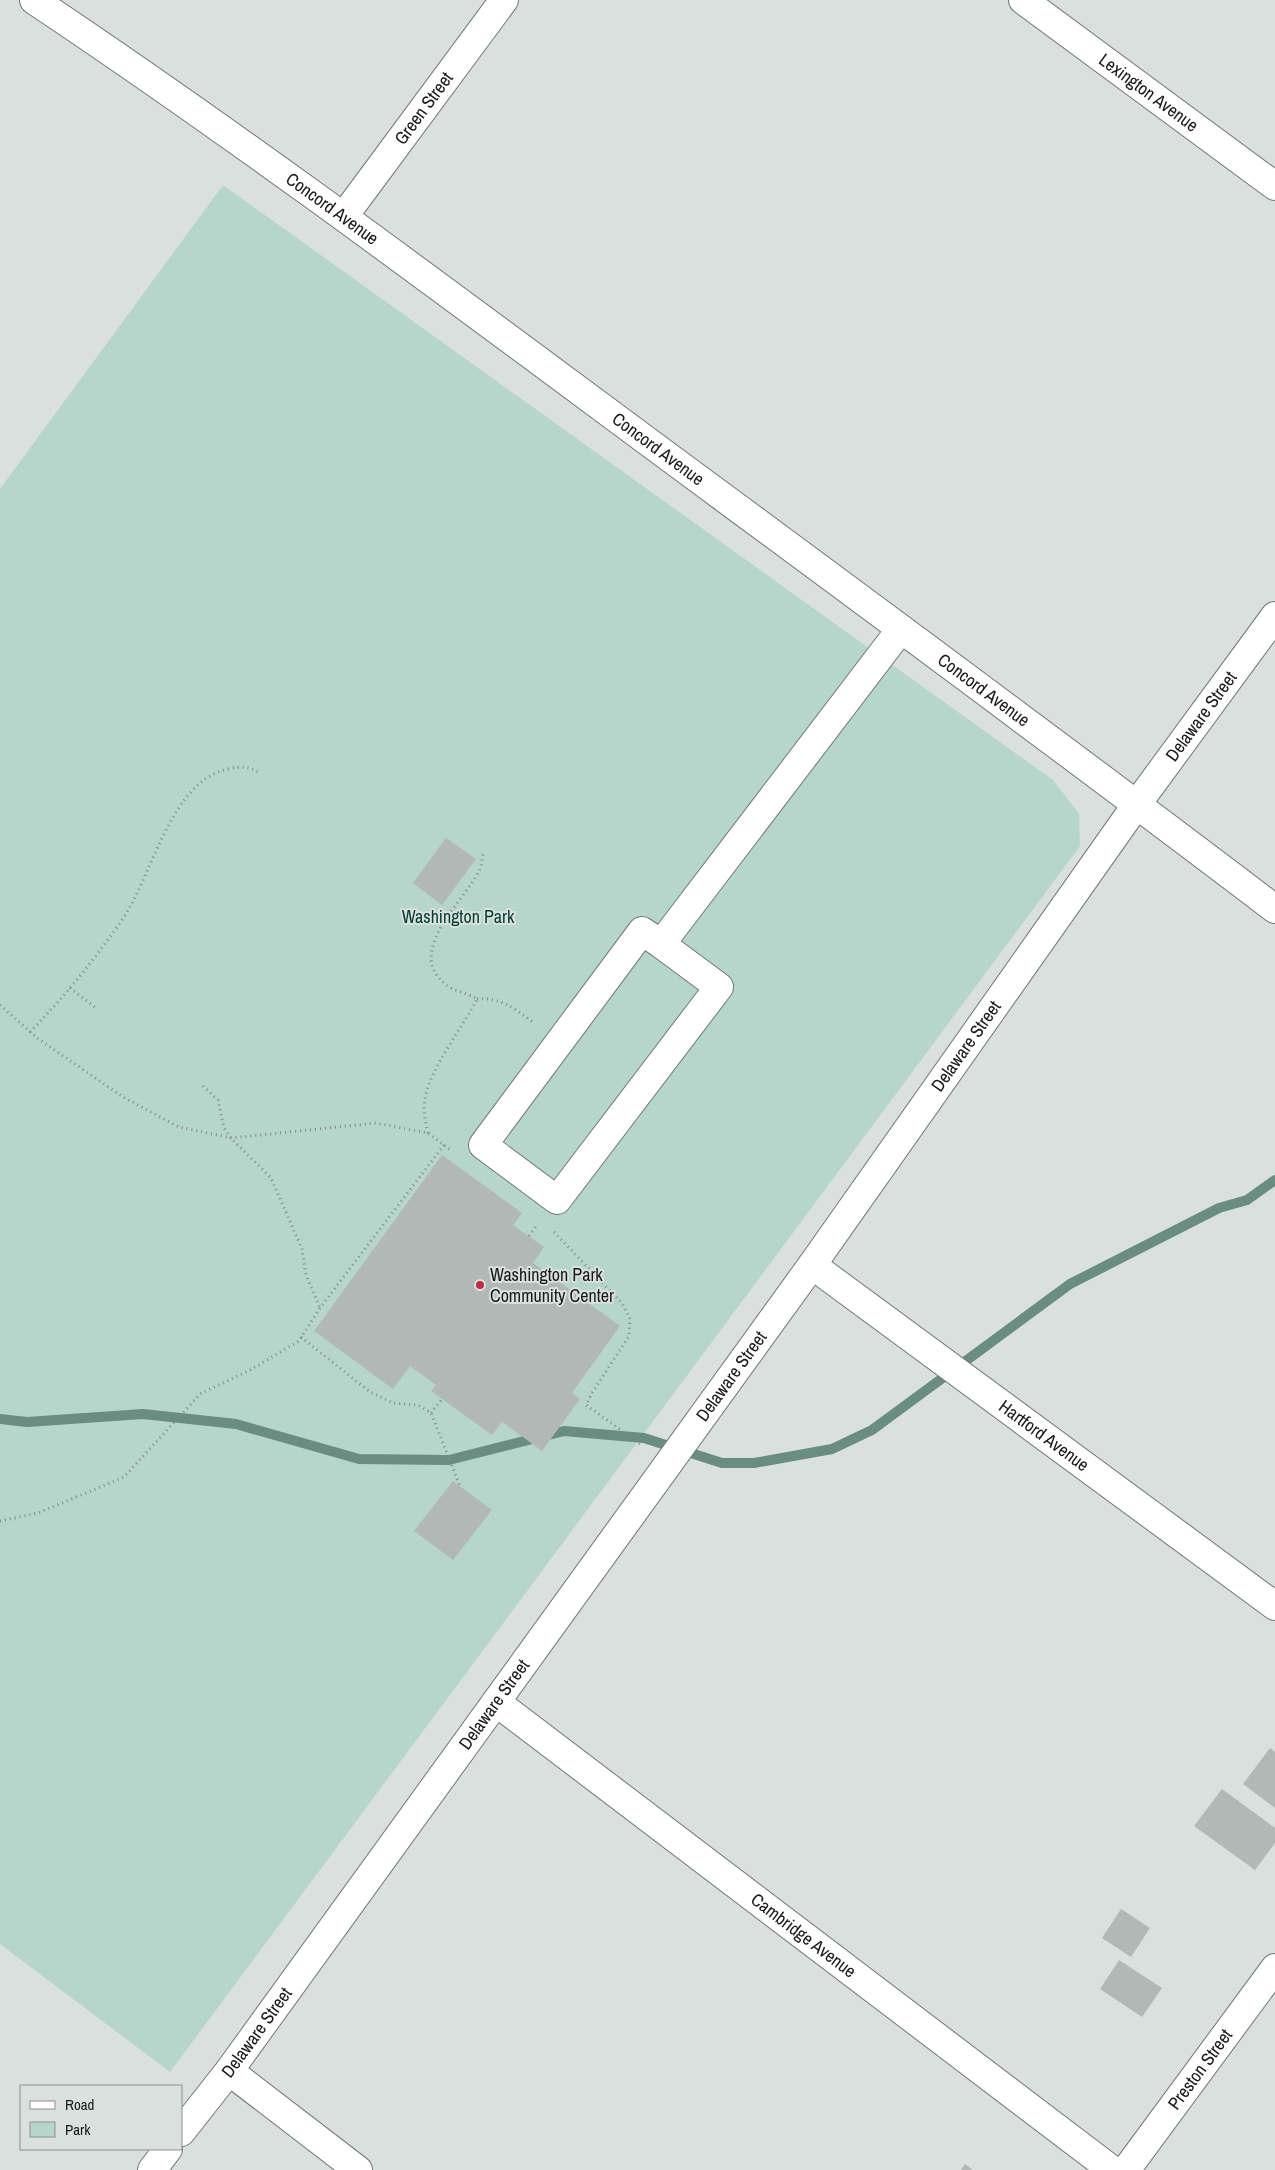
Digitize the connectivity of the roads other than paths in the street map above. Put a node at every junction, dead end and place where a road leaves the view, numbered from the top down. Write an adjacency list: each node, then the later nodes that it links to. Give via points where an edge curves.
1 (34, 0): 5 (street, Concord Avenue, via 159,83)
2 (504, 0): 5 (street, Green Street)
3 (1023, 0): 4 (street, Lexington Avenue)
4 (1275, 186)
5 (344, 216): 7 (street, Concord Avenue)
6 (1275, 616): 8 (street, Delaware Street)
7 (901, 629): 8 (street, Concord Avenue); 10 (street)
8 (1137, 804): 9 (street, Concord Avenue); 11 (street, Delaware Street)
9 (1275, 909)
10 (661, 944): 10 (street, via 719,987 557,1200 482,1145 642,931)
11 (812, 1265): 12 (street, Hartford Avenue); 13 (street, Delaware Street)
12 (1275, 1606)
13 (496, 1702): 15 (street, Delaware Street); 20 (street, Cambridge Avenue)
14 (1275, 1968): 21 (street, Preston Street)
15 (229, 2071): 16 (street, Delaware Street); 19 (street)
16 (182, 2131)
17 (167, 2150): 18 (street)
18 (152, 2170)
19 (358, 2170)
20 (1112, 2170)
21 (1126, 2170)

